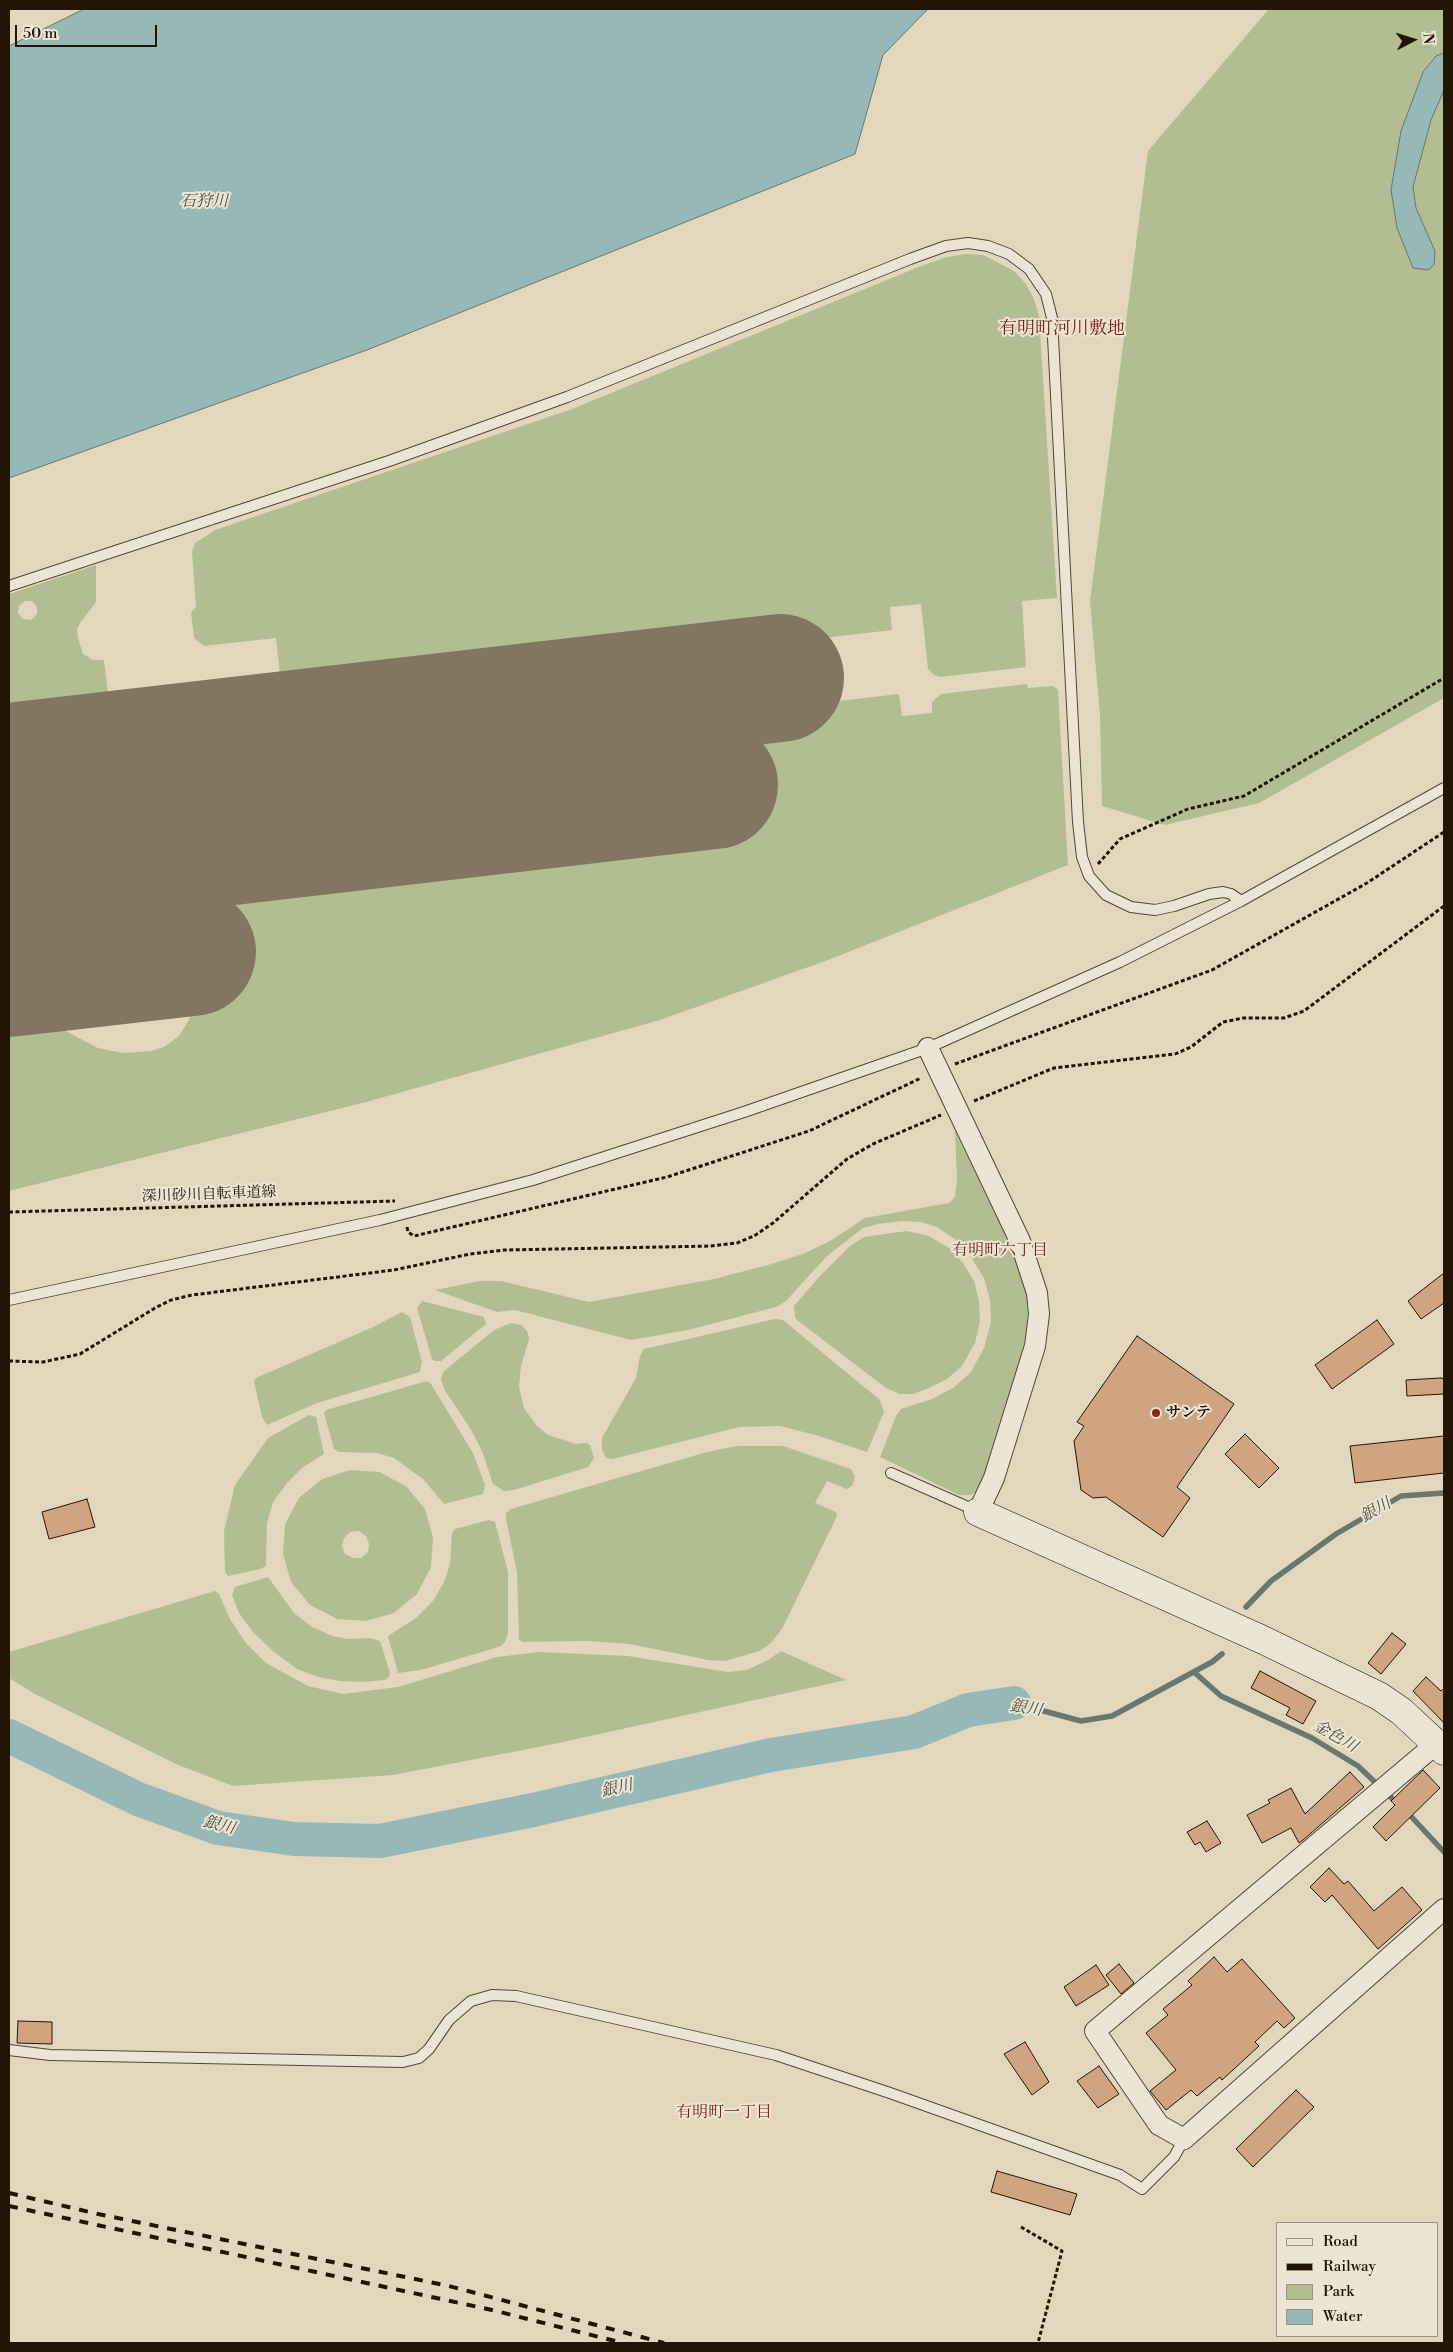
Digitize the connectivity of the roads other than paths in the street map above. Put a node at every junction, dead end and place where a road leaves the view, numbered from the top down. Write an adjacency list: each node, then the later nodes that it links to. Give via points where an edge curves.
1 (9, 586): 3 (lane, via 389,461 567,397 946,246 968,243 988,246 1008,254 1030,269 1046,294 1052,318 1078,822 1082,857 1089,876 1106,895 1131,907 1155,910 1223,892 1232,894)
2 (1444, 788): 3 (lane)
3 (1241, 902): 4 (lane, via 1120,962)
4 (928, 1048): 5 (lane, via 533,1180 403,1214); 7 (street, via 1020,1241 1037,1293 1035,1346 994,1478)
5 (9, 1300)
6 (891, 1474): 7 (lane)
7 (978, 1512): 8 (street, via 1379,1696 1401,1711)
8 (1440, 1748): 11 (street, via 1095,2031 1159,2125)
9 (1444, 1909): 11 (street)
10 (9, 2050): 11 (lane, via 50,2055 403,2062 419,2058 449,2020 471,2002 492,1995 516,1996 776,2055 1120,2175 1142,2189 1174,2157)
11 (1184, 2139)

